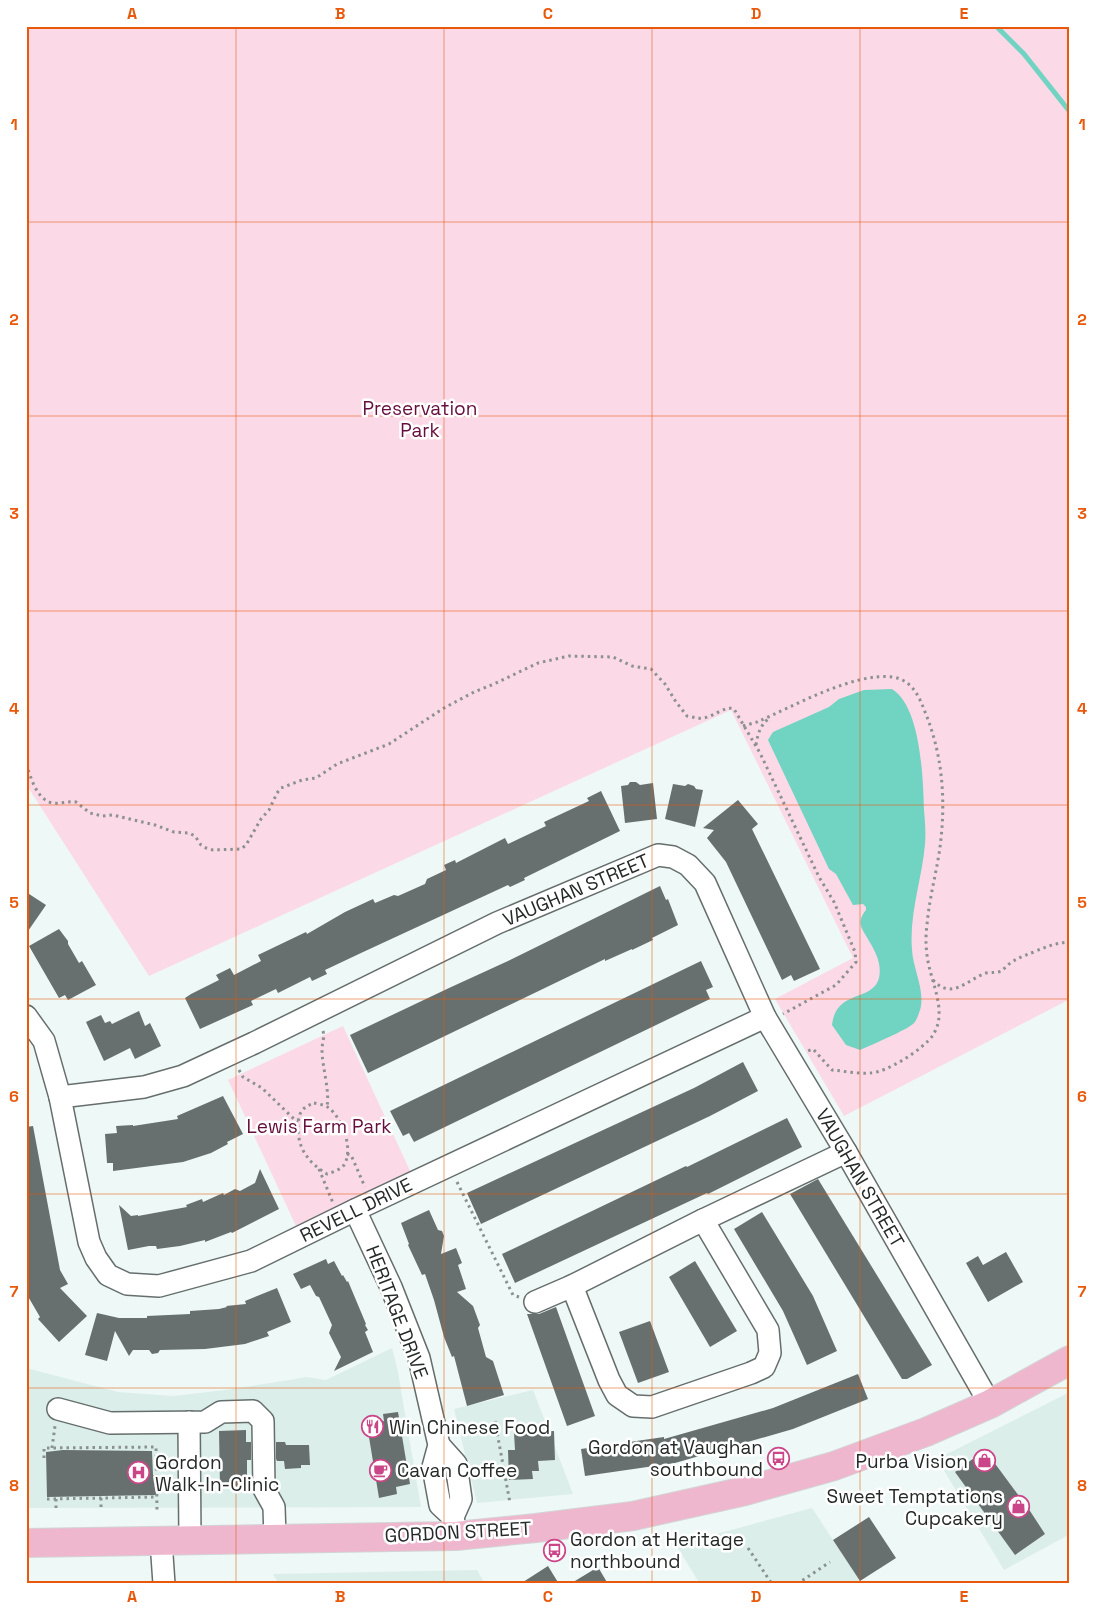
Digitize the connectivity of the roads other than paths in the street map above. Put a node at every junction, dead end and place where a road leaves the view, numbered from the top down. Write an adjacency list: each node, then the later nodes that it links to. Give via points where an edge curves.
1 (26, 1016): 3 (street, REVELL DRIVE, via 44,1041)
2 (766, 1020): 3 (street, VAUGHAN STREET, via 705,883 688,865 674,857 658,855 497,923 183,1076 144,1087); 4 (street, VAUGHAN STREET); 5 (street, REVELL DRIVE)
3 (60, 1097): 5 (street, REVELL DRIVE, via 89,1242 108,1275 127,1284 159,1286 251,1261)
4 (846, 1152): 6 (street); 10 (street, VAUGHAN STREET)
5 (356, 1209): 13 (street, HERITAGE DRIVE, via 419,1358 439,1445 433,1468 440,1505)
6 (703, 1220): 7 (street); 7 (street, via 768,1330 770,1353 764,1367 751,1374 652,1407 633,1406 617,1395 609,1380)
7 (572, 1286): 8 (street)
8 (535, 1302)
9 (1070, 1360): 10 (main road, GORDON STREET)
10 (990, 1404): 13 (main road, GORDON STREET, via 834,1466 745,1491 633,1516 536,1528)
11 (58, 1408): 12 (street, via 110,1423)
12 (189, 1422): 14 (street, via 205,1422 221,1412 253,1411 263,1421 264,1489 274,1507); 15 (street)
13 (455, 1526): 14 (main road, GORDON STREET)
14 (275, 1538): 15 (main road, GORDON STREET)
15 (190, 1540): 16 (main road, GORDON STREET)
16 (161, 1541): 17 (main road, GORDON STREET); 18 (street)
17 (26, 1543)
18 (164, 1584)

